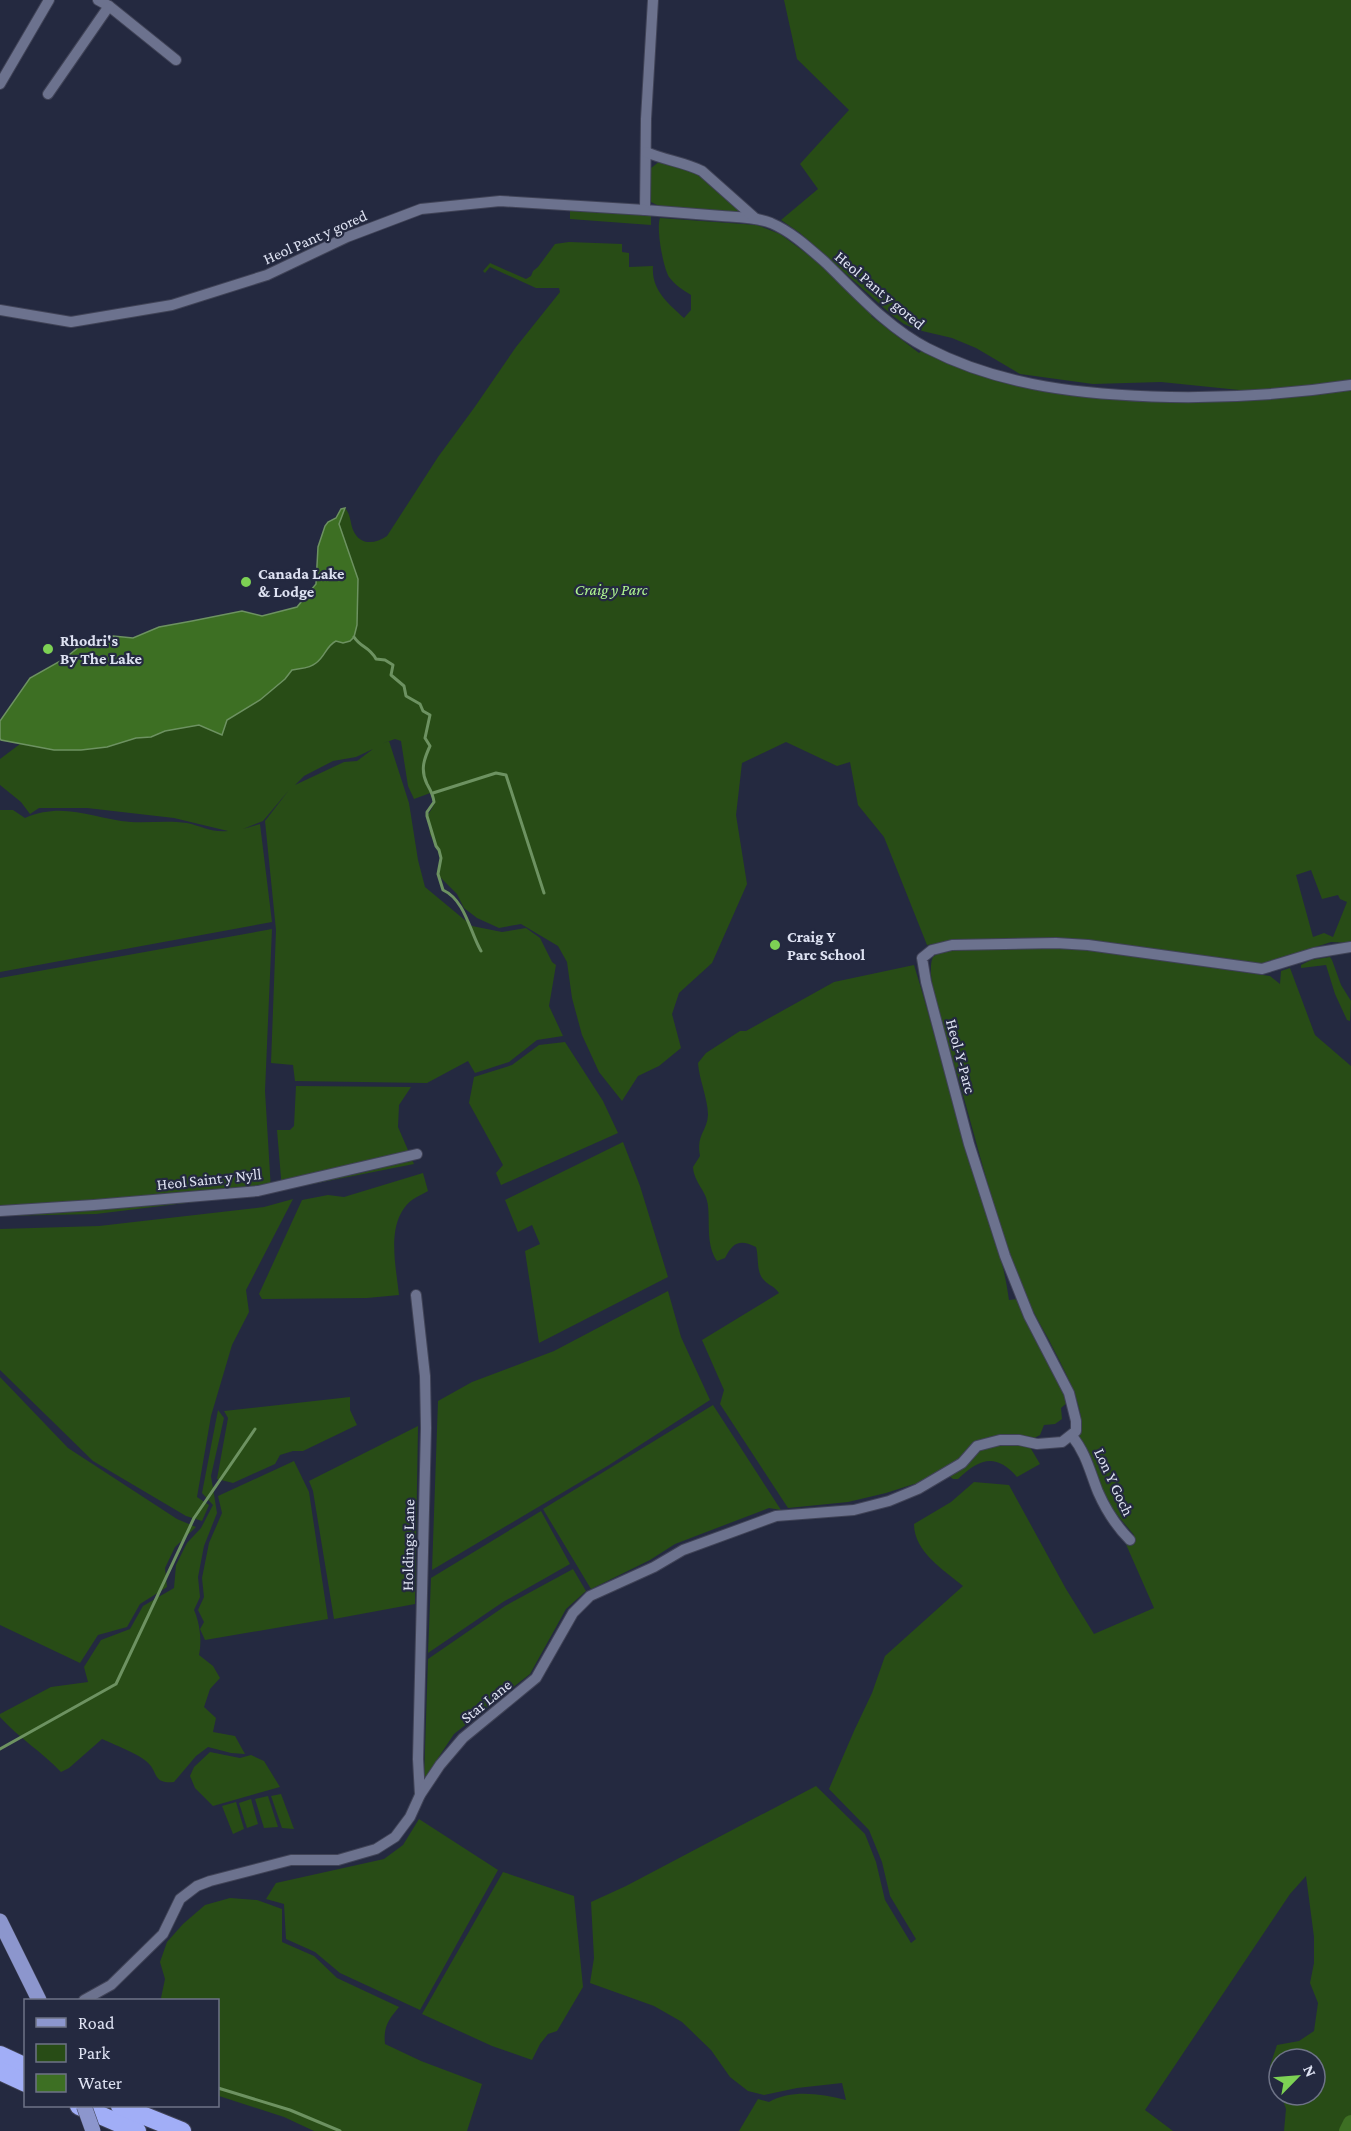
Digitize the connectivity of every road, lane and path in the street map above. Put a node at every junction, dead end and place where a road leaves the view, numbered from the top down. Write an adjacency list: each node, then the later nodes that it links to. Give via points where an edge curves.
1 (49, 0): 6 (street)
2 (99, 0): 4 (street)
3 (653, 0): 8 (street)
4 (109, 6): 5 (street); 7 (street)
5 (176, 60)
6 (0, 84)
7 (48, 94)
8 (646, 152): 9 (street); 10 (street, via 702,171)
9 (645, 210): 10 (street, Heol Pant y gored); 11 (street, Heol Pant y gored, via 500,201 421,209 347,237 267,275 172,305 71,322)
10 (756, 219): 12 (street, Heol Pant y gored, via 792,235 877,311 925,347 996,376 1120,396 1218,397)
11 (0, 310)
12 (1351, 385)
13 (1351, 947): 17 (street, Heol-Y-Parc, via 1320,951 1262,969 1056,943 952,945 932,950 922,958 969,1144 1029,1316 1072,1401 1077,1421)
14 (417, 1154): 15 (street, Heol Saint y Nyll, via 258,1191)
15 (0, 1211)
16 (416, 1295): 19 (street, Holdings Lane, via 426,1428)
17 (1072, 1436): 18 (street, Lon Y Goch, via 1081,1448 1104,1505); 19 (street, Star Lane, via 1062,1443 1000,1440 977,1446 962,1464 890,1501 854,1510 776,1516 683,1550 590,1596 573,1613 536,1678 463,1738)
18 (1130, 1540)
19 (420, 1795): 22 (street, Star Lane, via 395,1837 376,1849 338,1860 291,1860 197,1886 180,1899 163,1934 111,1985)
20 (0, 1921): 21 (main road)
21 (38, 1999)
22 (87, 1999)
23 (0, 2055): 24 (highway)
24 (24, 2066)
25 (0, 2072): 26 (highway)
26 (24, 2082)
27 (81, 2107): 31 (highway)
28 (84, 2107): 30 (main road, bridge)
29 (122, 2107): 32 (highway)
30 (93, 2131)
31 (138, 2131)
32 (182, 2131)

